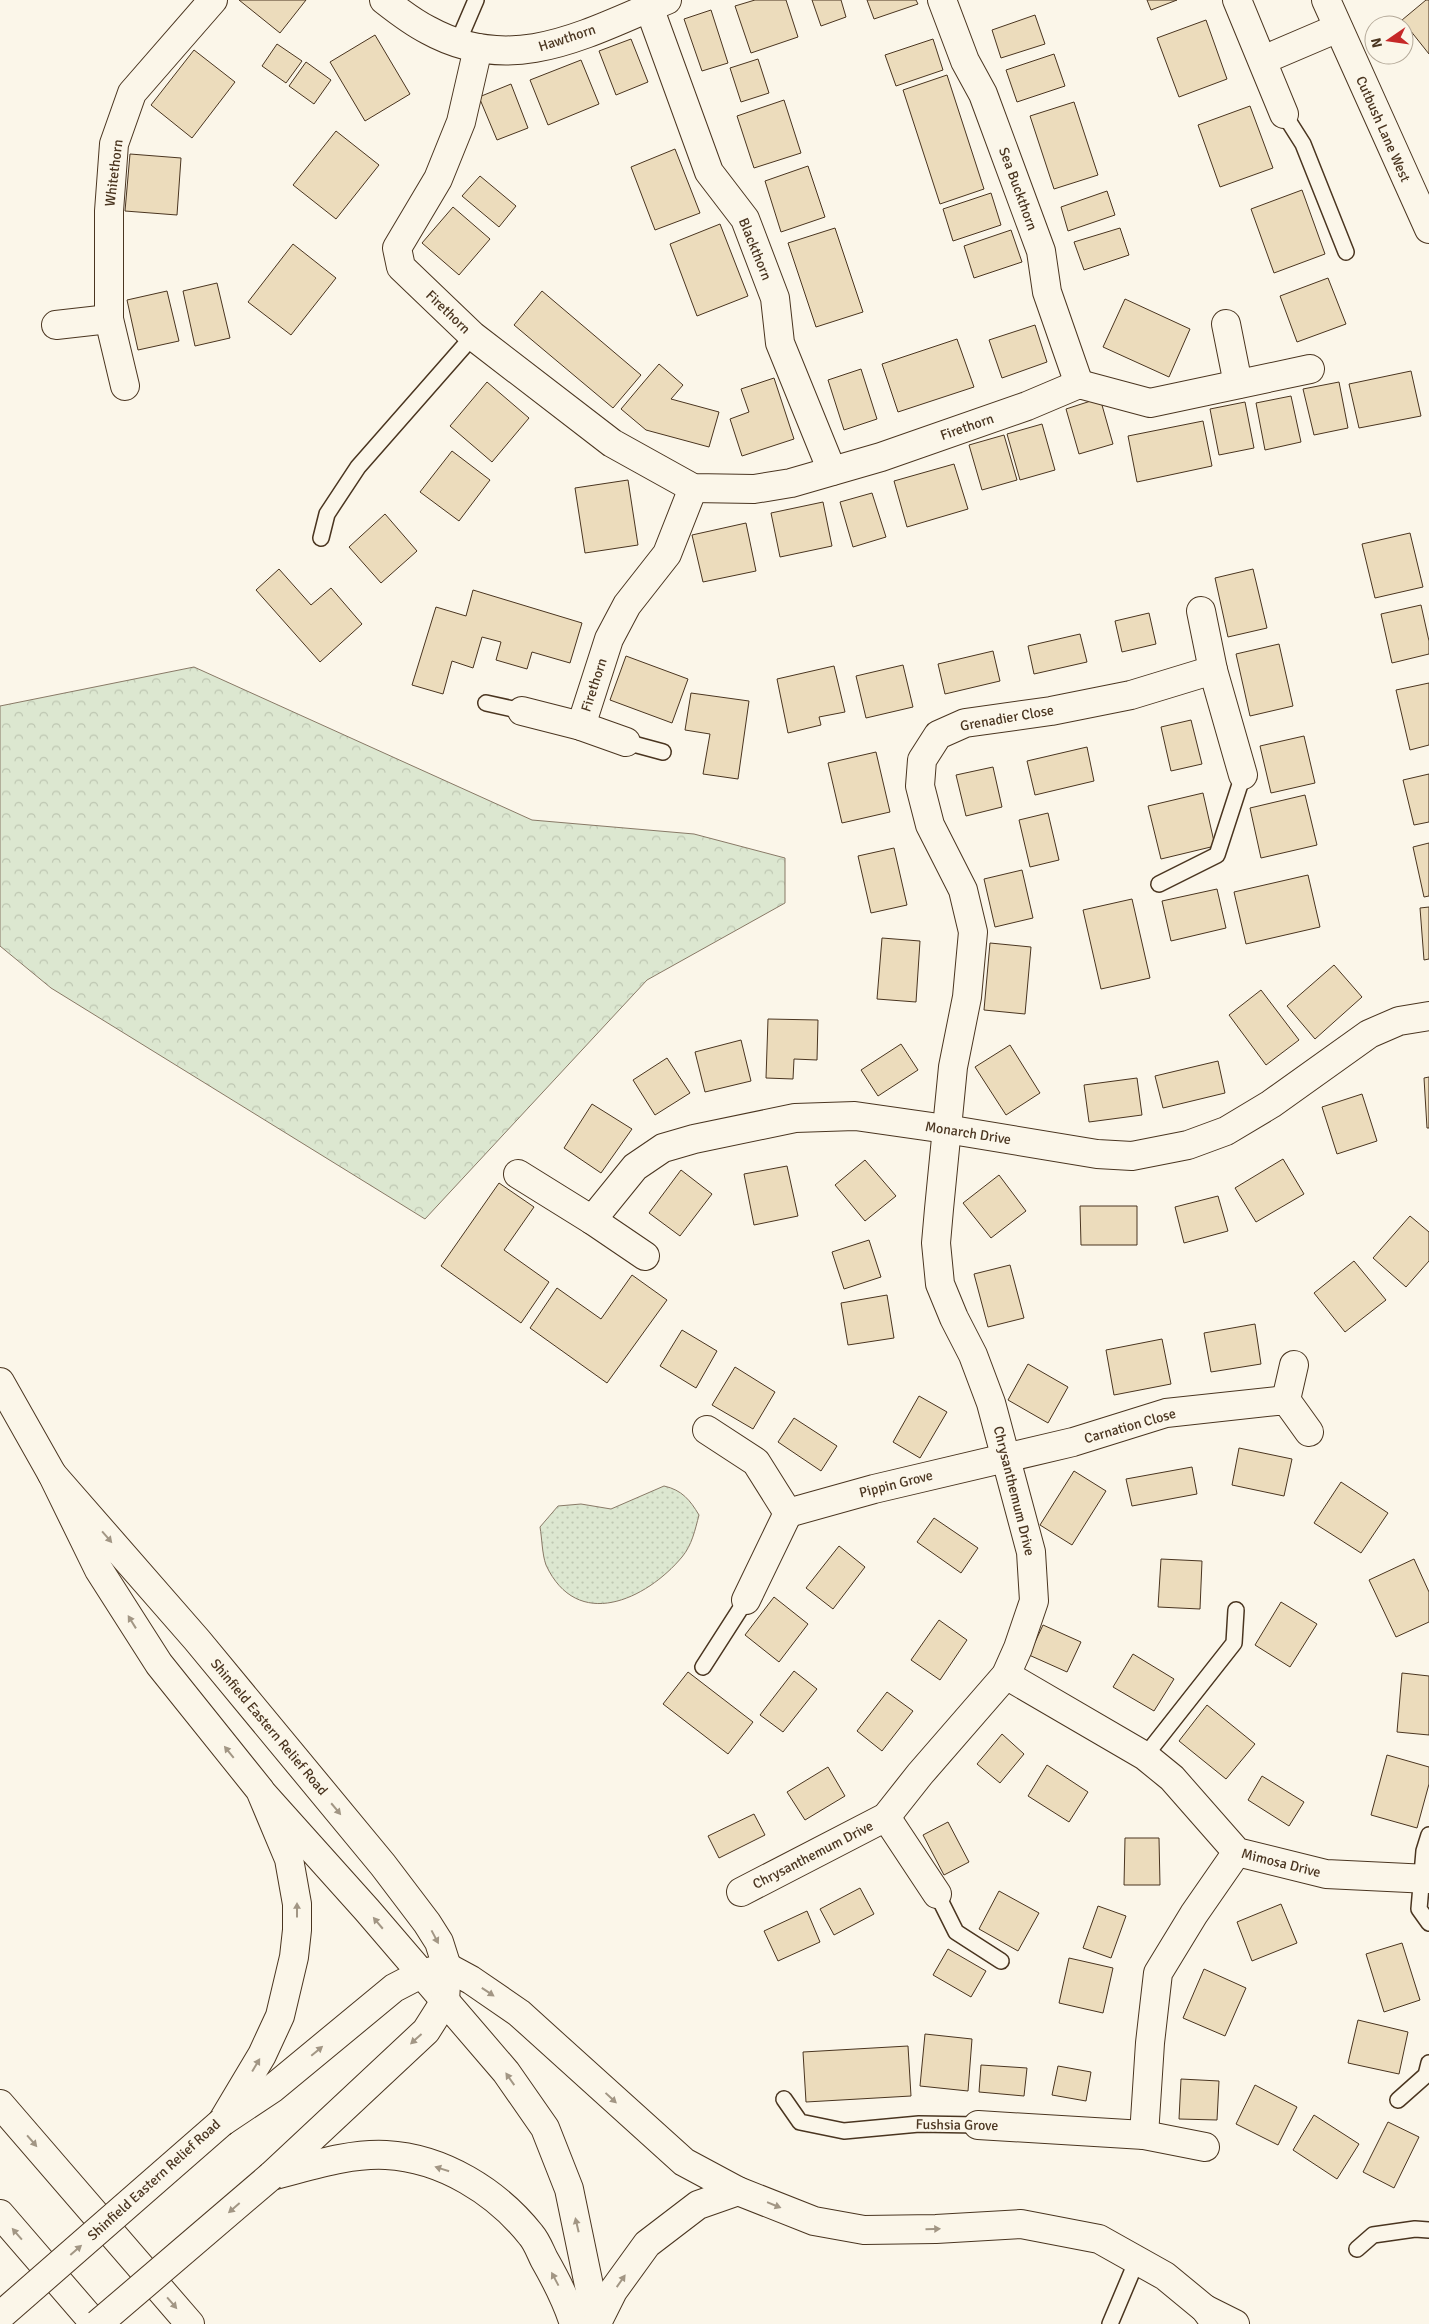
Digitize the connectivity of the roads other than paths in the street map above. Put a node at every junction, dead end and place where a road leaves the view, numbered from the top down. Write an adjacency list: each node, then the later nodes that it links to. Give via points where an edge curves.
1 (213, 0): 14 (main road, Whitethorn, via 132,93 114,144 109,211)
2 (384, 0): 9 (main road, Hawthorn, via 430,32)
3 (476, 0): 9 (lane)
4 (942, 0): 19 (main road, Sea Buckthorn, via 964,61 983,94 1041,251 1047,292)
5 (1237, 0): 10 (main road)
6 (1326, 0): 8 (main road, Cutbush Lane West)
7 (658, 4): 9 (main road, Hawthorn, via 545,47 520,51); 22 (main road, Blackthorn, via 708,172 745,219 775,298 780,343)
8 (1338, 28): 10 (main road); 12 (main road, Cutbush Lane West)
9 (468, 45): 17 (main road, Firethorn, via 461,122 438,179 397,248 401,267)
10 (1263, 60): 11 (main road)
11 (1284, 114): 13 (lane, via 1303,144)
12 (1429, 229)
13 (1346, 252)
14 (109, 319): 16 (main road); 21 (main road, Whitethorn)
15 (1226, 324): 20 (main road)
16 (56, 325)
17 (473, 336): 23 (main road, Firethorn, via 612,443); 24 (lane, via 358,467 327,514)
18 (1310, 369): 20 (main road)
19 (1079, 384): 20 (main road, via 1150,403); 22 (main road, Firethorn, via 1018,409)
20 (1238, 384)
21 (125, 386)
22 (832, 471): 23 (main road, Firethorn, via 754,490)
23 (694, 488): 29 (main road, Firethorn, via 667,554 627,605 609,639)
24 (321, 538)
25 (1202, 611): 26 (main road)
26 (1213, 670): 32 (main road); 35 (main road, Grenadier Close, via 1130,695 1051,711 965,723 938,734 922,760 920,786 930,826 962,890 973,932)
27 (486, 703): 28 (lane)
28 (522, 711): 29 (main road, Firethorn)
29 (581, 726): 30 (main road, Firethorn)
30 (626, 742): 31 (lane)
31 (663, 752)
32 (1243, 775): 33 (lane, via 1217,855)
33 (1159, 884)
34 (1429, 1016): 35 (main road, Monarch Drive, via 1399,1021 1369,1034 1256,1113 1226,1131 1188,1145 1132,1156 1097,1154)
35 (946, 1129): 37 (main road, Monarch Drive, via 855,1116 795,1118 694,1139 662,1148 635,1167); 44 (main road, Chrysanthemum Drive, via 936,1243 940,1284 991,1404)
36 (518, 1174): 37 (main road)
37 (592, 1220): 38 (main road)
38 (645, 1256)
39 (1294, 1365): 41 (main road)
40 (0, 1382): 45 (main road, Shinfield Eastern Relief Road)
41 (1286, 1400): 43 (main road); 44 (main road, Carnation Close, via 1166,1413 1073,1442)
42 (707, 1430): 46 (main road, via 756,1462)
43 (1309, 1432)
44 (1005, 1458): 46 (main road, Pippin Grove); 50 (main road, Chrysanthemum Drive, via 1031,1552 1034,1601)
45 (52, 1474): 52 (main road, Shinfield Eastern Relief Road, one-way to 45, via 159,1664 99,1570); 61 (main road, Shinfield Eastern Relief Road, one-way to 61, via 197,1640 383,1865 439,1942)
46 (788, 1513): 47 (main road)
47 (746, 1600): 49 (lane)
48 (1236, 1610): 51 (lane, via 1234,1642)
49 (703, 1667)
50 (1006, 1675): 51 (main road, Mimosa Drive); 53 (main road, Chrysanthemum Drive)
51 (1145, 1756): 55 (main road, Mimosa Drive, via 1172,1778)
52 (260, 1790): 62 (main road, Shinfield Eastern Relief Road, one-way to 52); 68 (main road, Shinfield Eastern Relief Road, one-way to 52, via 262,2055 280,2016 294,1957 297,1904 289,1859)
53 (886, 1817): 57 (main road, Chrysanthemum Drive); 58 (main road, Chrysanthemum Drive)
54 (1429, 1835): 56 (lane, via 1424,1851)
55 (1237, 1852): 56 (main road, Mimosa Drive, via 1326,1874); 70 (main road, via 1158,1972)
56 (1425, 1879): 59 (lane, via 1419,1909)
57 (741, 1892)
58 (937, 1894): 60 (lane, via 956,1932)
59 (1429, 1923)
60 (1001, 1961)
61 (446, 1967): 62 (main road); 63 (main road, Shinfield Eastern Relief Road); 73 (main road, one-way to 73, via 519,2013 684,2162)
62 (421, 1974): 63 (main road, Shinfield Eastern Relief Road); 68 (main road, one-way to 62, via 272,2088 394,1988)
63 (445, 2001): 72 (main road, one-way to 72, via 426,2031); 82 (main road, one-way to 63, via 569,2189 545,2128 506,2072)
64 (1429, 2063): 66 (lane, via 1426,2075)
65 (784, 2099): 69 (lane, Fushsia Grove, via 800,2122 844,2131 918,2124)
66 (1398, 2100)
67 (0, 2104): 81 (main road, one-way to 81)
68 (222, 2122): 78 (main road, Shinfield Eastern Relief Road, one-way to 68, bridge)
69 (978, 2124): 70 (main road, Fushsia Grove)
70 (1144, 2135): 71 (main road, Fushsia Grove)
71 (1206, 2147)
72 (271, 2176): 80 (main road, one-way to 80, bridge); 82 (main road, one-way to 72, via 567,2302 532,2236 497,2200 456,2173 386,2155 337,2160)
73 (738, 2191): 77 (main road, one-way to 77, via 814,2221 864,2230 1022,2224 1099,2239); 82 (main road, one-way to 73, via 647,2244 698,2205)
74 (0, 2214): 80 (main road, one-way to 74)
75 (1429, 2230): 76 (lane, via 1374,2235)
76 (1357, 2249)
77 (1138, 2260): 79 (main road, via 1165,2276); 83 (lane)
78 (0, 2316)
79 (1211, 2316): 84 (main road)
80 (97, 2324)
81 (190, 2324)
82 (589, 2324)
83 (1110, 2324)
84 (1235, 2324)

